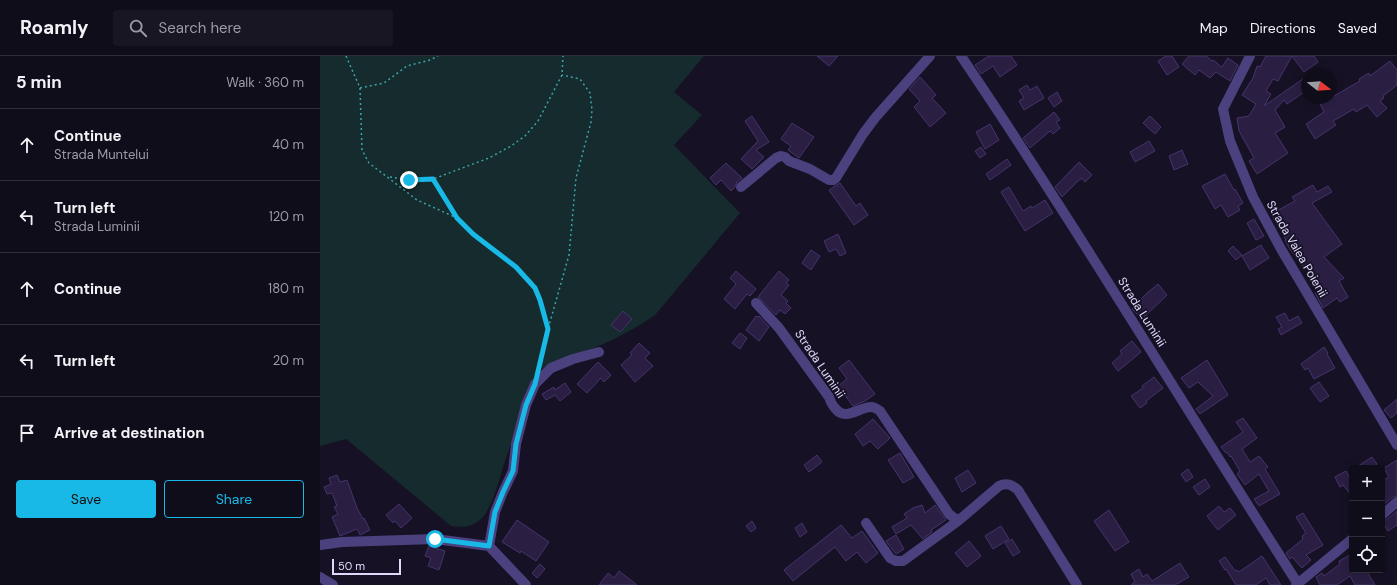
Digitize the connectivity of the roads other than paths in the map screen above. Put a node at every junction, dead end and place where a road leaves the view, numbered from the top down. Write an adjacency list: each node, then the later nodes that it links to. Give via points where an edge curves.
1 (930, 56): 4 (street, via 875,118 836,178 829,180 781,156)
2 (961, 56): 16 (street, Strada Luminii, via 1049,189)
3 (1250, 56): 7 (street, Strada Valea Poienii, via 1223,109 1230,141 1253,197 1281,249)
4 (741, 187)
5 (756, 303): 10 (street, Strada Luminii, via 780,328 835,409 846,414 871,407 880,411 949,514)
6 (599, 352): 14 (street, via 551,368 535,384 526,405 516,444 513,471 495,512)
7 (1397, 445)
8 (1397, 502): 9 (street)
9 (1385, 512)
10 (958, 521): 11 (street, via 903,561 890,558); 19 (street, via 999,486 1005,483 1012,485 1018,490)
11 (866, 523)
12 (1349, 541): 16 (street)
13 (320, 545): 14 (street, via 435,539)
14 (489, 546): 18 (street)
15 (320, 577): 17 (street)
16 (1297, 584)
17 (333, 585)
18 (526, 585)
19 (1077, 585)

